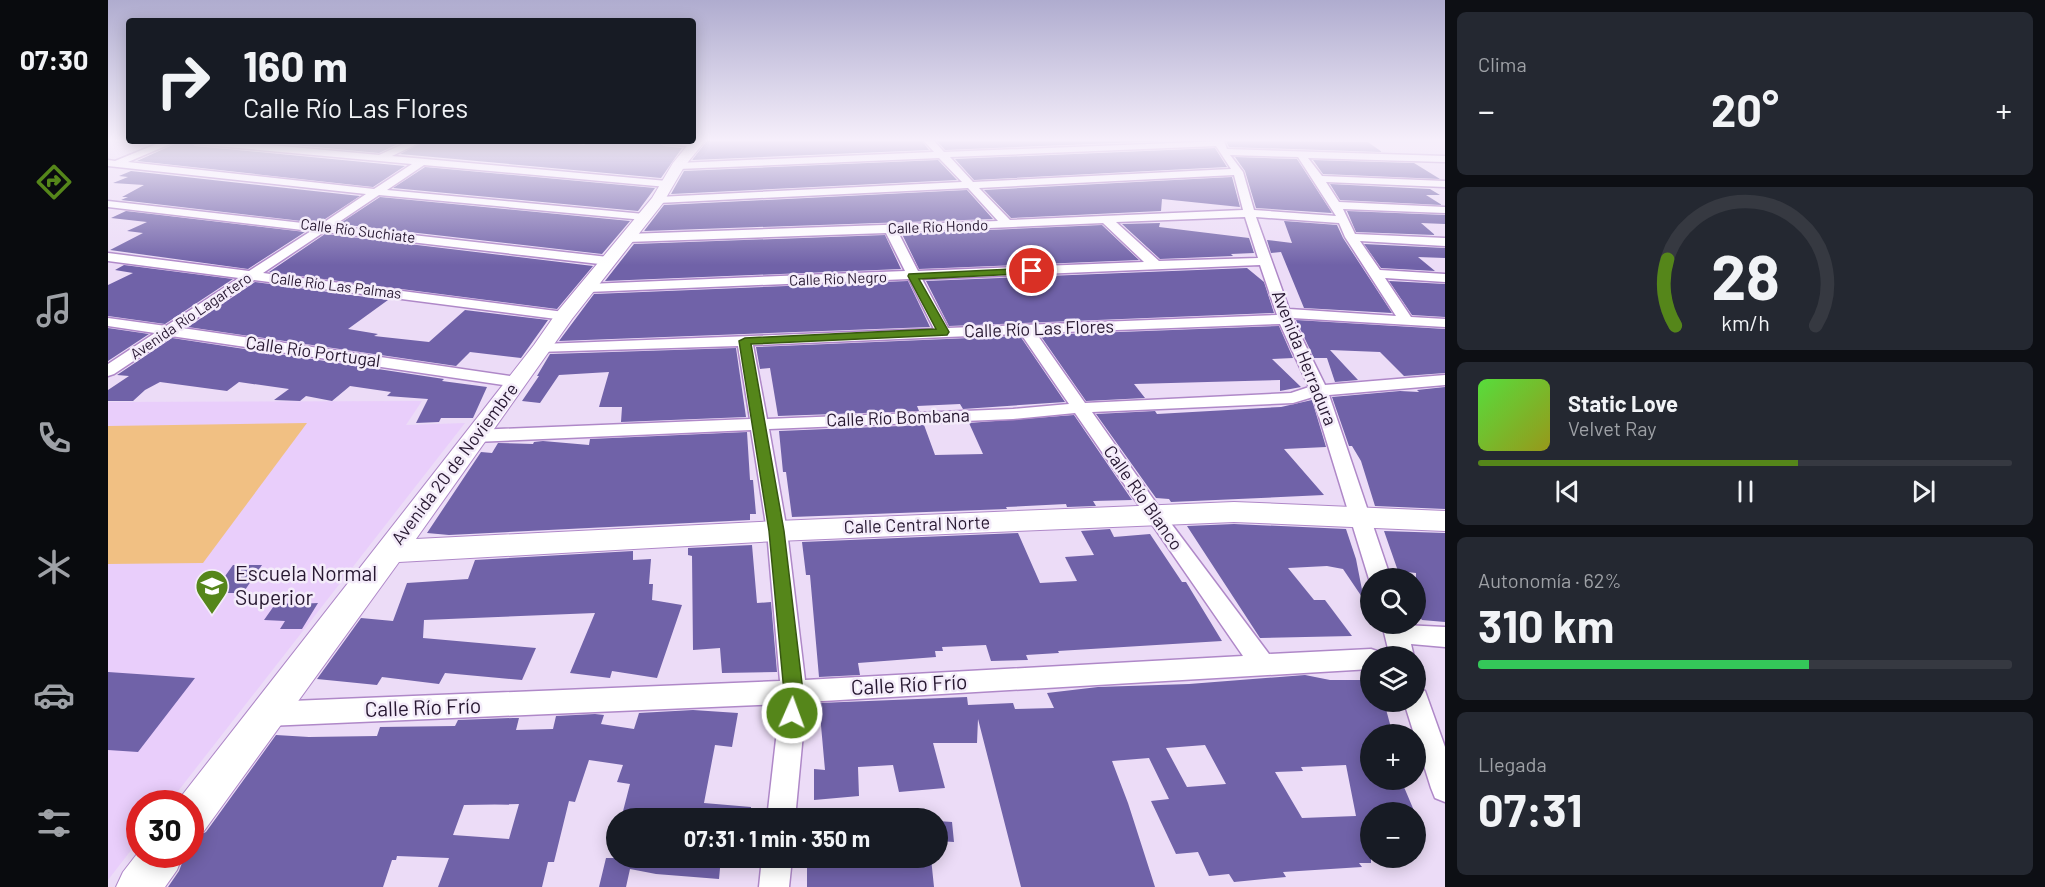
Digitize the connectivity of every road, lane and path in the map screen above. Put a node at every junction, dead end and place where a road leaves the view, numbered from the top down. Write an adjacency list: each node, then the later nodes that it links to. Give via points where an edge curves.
1 (282, 182): 13 (street)
2 (391, 182): 13 (street, Avenida Río Lagartero)
3 (588, 182): 14 (street)
4 (669, 182): 14 (street, Avenida 20 de Noviembre)
5 (735, 182): 14 (street)
6 (968, 182): 12 (street)
7 (1040, 182): 12 (street)
8 (1241, 182): 18 (street, Avenida Herradura)
9 (1322, 182): 16 (street)
10 (1411, 182): 11 (street)
11 (1445, 184)
12 (971, 186): 14 (street); 21 (street)
13 (376, 192): 14 (street); 22 (street, Avenida Río Lagartero)
14 (662, 192): 25 (street, Avenida 20 de Noviembre)
15 (108, 204): 22 (street, Calle Río Suchiate)
16 (1336, 205): 17 (street); 20 (street)
17 (1445, 210)
18 (1249, 213): 19 (street, Calle Río Hondo); 20 (street, Calle Río Hondo); 29 (street, Avenida Herradura)
19 (1105, 219): 21 (street, Calle Río Hondo); 30 (street)
20 (1341, 220): 24 (street)
21 (1007, 224): 23 (street, Calle Río Hondo)
22 (324, 227): 28 (street, Calle Río Suchiate); 32 (street, Avenida Río Lagartero)
23 (890, 229): 25 (street, Calle Río Hondo); 33 (street)
24 (1351, 237): 26 (street); 31 (street)
25 (627, 238): 28 (street, Avenida 20 de Noviembre)
26 (1445, 242)
27 (108, 257): 32 (street, Calle Río Las Palmas)
28 (608, 261): 35 (street, Avenida 20 de Noviembre)
29 (1267, 261): 30 (street, Calle Río Negro); 37 (street, Avenida Herradura)
30 (1154, 264): 33 (street, Calle Río Negro)
31 (1377, 274): 34 (street); 38 (street)
32 (251, 276): 36 (street, Calle Río Las Palmas); 42 (street, Avenida Río Lagartero)
33 (913, 276): 35 (street, Calle Río Negro); 43 (street)
34 (1445, 278)
35 (588, 288): 36 (street, Avenida 20 de Noviembre)
36 (564, 316): 45 (street, Avenida 20 de Noviembre)
37 (1285, 316): 38 (street, Calle Río Las Flores); 41 (street, Calle Río Las Flores); 49 (street, Avenida Herradura)
38 (1406, 320): 40 (street, Calle Río Las Flores)
39 (108, 322): 42 (street, Calle Río Portugal)
40 (1445, 322)
41 (1026, 330): 43 (street, Calle Río Las Flores); 50 (street, Calle Río Blanco)
42 (168, 331): 46 (street, Avenida Río Lagartero); 48 (street, Calle Río Portugal)
43 (943, 332): 44 (street, Calle Río Las Flores)
44 (745, 341): 45 (street, Calle Río Las Flores); 51 (street)
45 (542, 349): 48 (street, Avenida 20 de Noviembre)
46 (108, 371)
47 (1443, 381): 49 (street, Calle Río Bombana)
48 (517, 382): 52 (street, Avenida 20 de Noviembre)
49 (1320, 392): 50 (street, Calle Río Bombana, via 1293,398); 54 (street, Avenida Herradura)
50 (1079, 408): 51 (street, Calle Río Bombana); 53 (street, Calle Río Blanco)
51 (758, 425): 52 (street, Calle Río Bombana); 56 (street)
52 (475, 436): 57 (street, Avenida 20 de Noviembre)
53 (1154, 515): 54 (street, Calle Central Norte, via 1234,512); 56 (street, Calle Central Norte); 62 (street, Calle Río Blanco)
54 (1360, 516): 55 (street, Calle Central Norte); 58 (street, Avenida Herradura)
55 (1445, 522)
56 (777, 531): 57 (street, Calle Central Norte); 63 (street)
57 (390, 551): 65 (street, Avenida 20 de Noviembre)
58 (1377, 568)
59 (1445, 637): 60 (street)
60 (1396, 638)
61 (1360, 659): 62 (street, Calle Río Frío)
62 (1263, 665): 63 (street, Calle Río Frío)
63 (794, 692): 65 (street, Calle Río Frío); 68 (street)
64 (1420, 712): 66 (street)
65 (267, 714): 67 (street, Avenida 20 de Noviembre)
66 (1445, 788)
67 (204, 798)
68 (782, 808)
69 (152, 868): 71 (street)
70 (776, 868): 72 (street)
71 (138, 887)
72 (774, 887)

